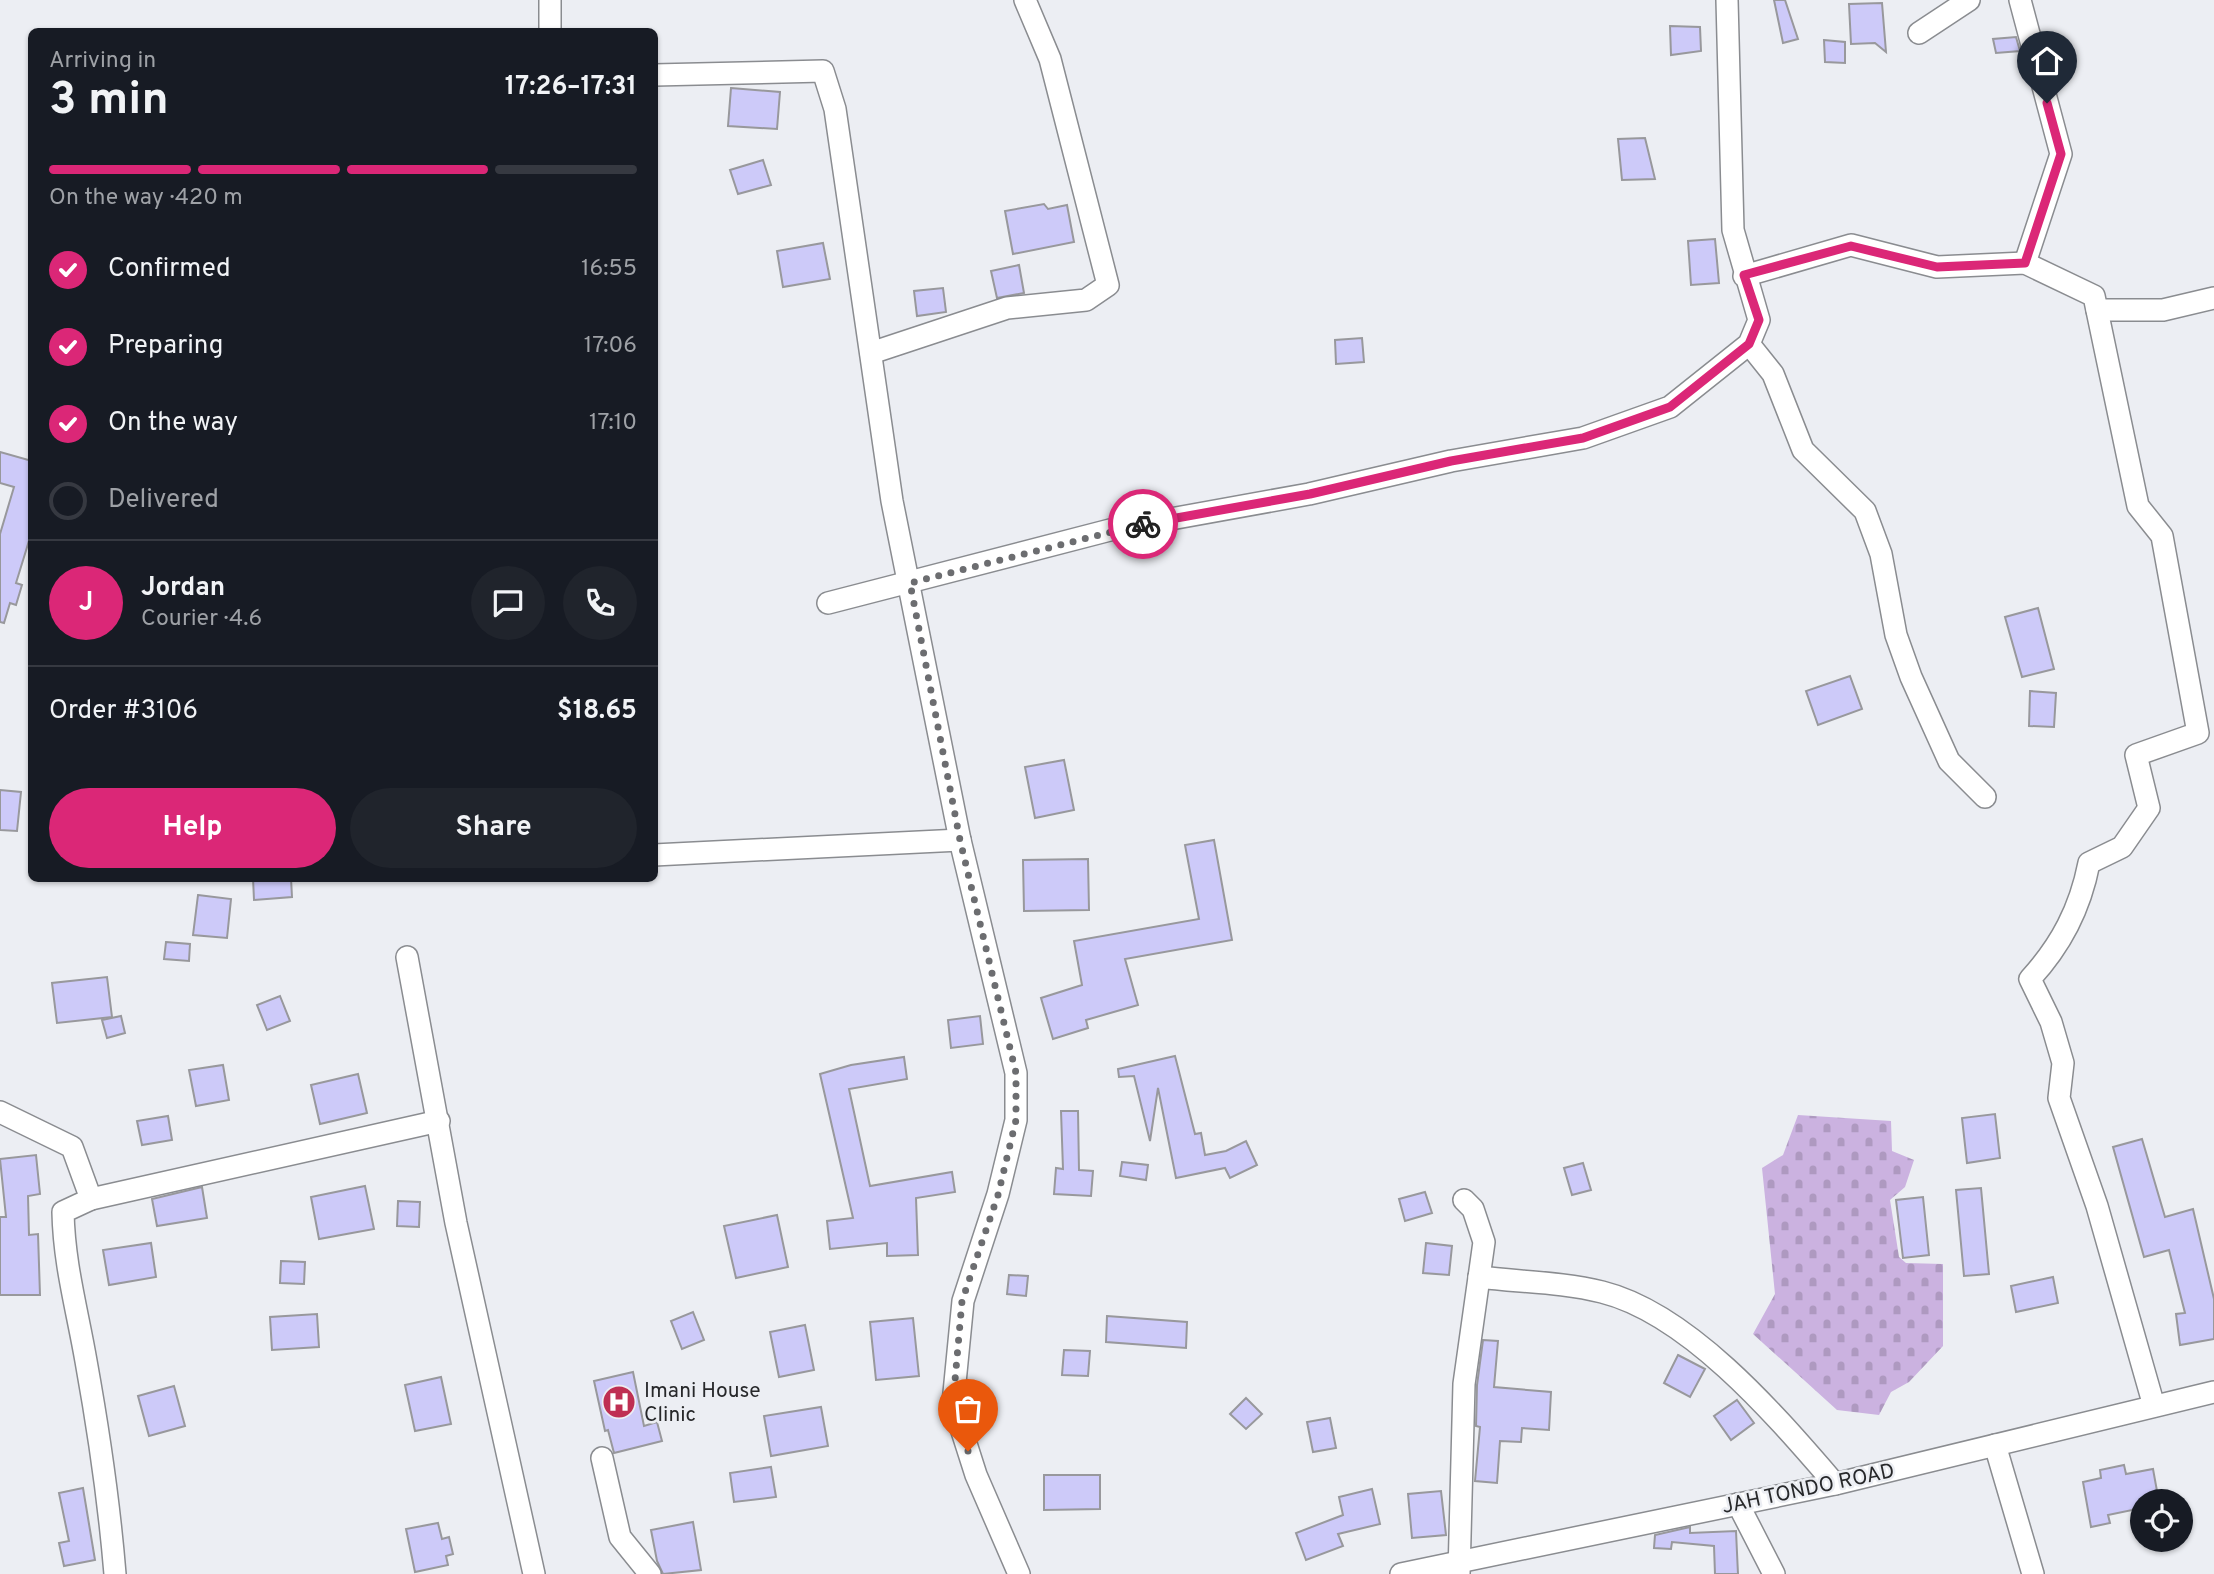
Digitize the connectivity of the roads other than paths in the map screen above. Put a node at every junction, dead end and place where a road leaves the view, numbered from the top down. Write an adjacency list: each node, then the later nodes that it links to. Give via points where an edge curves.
1 (550, 0): 6 (street)
2 (1026, 0): 14 (street, via 1050,59 1108,285 1086,300 1007,308)
3 (1727, 0): 10 (street, via 1733,230)
4 (1969, 0): 7 (street)
5 (2020, 0): 9 (street, via 2061,154)
6 (550, 28)
7 (1919, 33)
8 (658, 75): 14 (street, via 823,71 835,109)
9 (2025, 263): 10 (street, via 1937,267 1851,246); 12 (street, via 2094,296)
10 (1744, 275): 13 (street, via 1759,320)
11 (2214, 298): 12 (street, via 2162,310)
12 (2097, 310): 27 (street, via 2138,506 2162,536 2198,733 2136,755 2149,808 2122,847 2089,863 2082,897 2054,953 2029,979 2054,1032 2063,1063 2059,1098 2096,1206)
13 (1749, 344): 15 (street, via 1670,407 1583,438 1110,530); 17 (street, via 1773,374 1803,450 1865,511 1881,554 1896,635 1911,677 1949,761)
14 (871, 353): 15 (street, via 892,501)
15 (910, 583): 16 (street); 18 (street)
16 (828, 603)
17 (1985, 797)
18 (960, 840): 19 (street); 36 (street, via 1016,1073 1016,1120 998,1195 962,1301 953,1403 976,1475)
19 (658, 855)
20 (407, 957): 22 (street)
21 (0, 1112): 23 (street, via 72,1147)
22 (439, 1121): 23 (street); 34 (street, via 456,1223)
23 (91, 1199): 33 (street, via 63,1212 64,1257 107,1474)
24 (1464, 1200): 25 (street, via 1473,1209 1484,1242)
25 (1479, 1277): 30 (street, via 1602,1292 1671,1322 1764,1402); 32 (street, via 1464,1384)
26 (2214, 1392): 27 (street, JAH TONDO ROAD)
27 (2154, 1406): 28 (street, JAH TONDO ROAD)
28 (1996, 1445): 30 (street, JAH TONDO ROAD); 39 (street)
29 (602, 1458): 35 (street, via 620,1537)
30 (1835, 1484): 31 (street, JAH TONDO ROAD)
31 (1738, 1504): 32 (street, JAH TONDO ROAD); 38 (street)
32 (1459, 1568): 37 (street, JAH TONDO ROAD)
33 (115, 1574)
34 (534, 1574)
35 (650, 1574)
36 (1019, 1574)
37 (1401, 1574)
38 (1774, 1574)
39 (2034, 1574)

